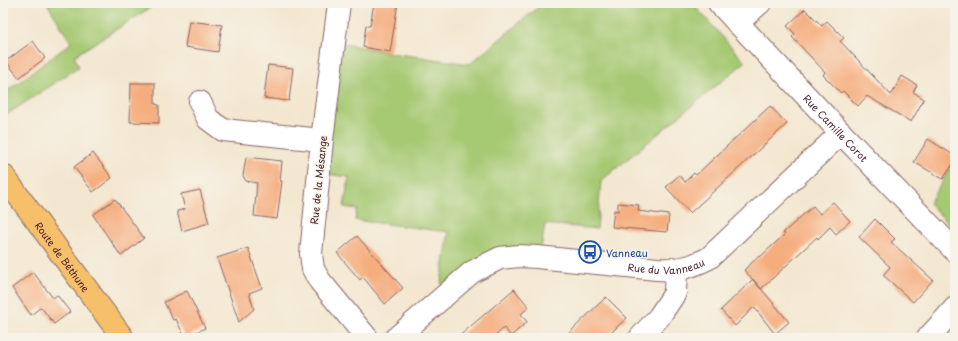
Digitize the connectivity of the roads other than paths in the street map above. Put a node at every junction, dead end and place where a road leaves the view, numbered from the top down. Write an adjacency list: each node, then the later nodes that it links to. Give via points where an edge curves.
1 (339, 3): 7 (street, Rue de la Mésange)
2 (719, 3): 4 (street, Rue Camille Corot)
3 (760, 3): 4 (street)
4 (737, 23): 6 (street, Rue Camille Corot)
5 (200, 102): 7 (street, via 208,119 223,130)
6 (841, 133): 9 (street, Rue Camille Corot); 10 (street, Rue du Vanneau, via 709,258)
7 (322, 140): 13 (street, Rue de la Mésange, via 311,254 313,269)
8 (3, 175): 12 (main road, Route de Béthune)
9 (955, 251)
10 (676, 270): 14 (street, Rue du Vanneau, via 537,257 500,258 472,272); 15 (street, via 675,293 659,317)
11 (955, 308): 16 (street)
12 (123, 338)
13 (367, 338)
14 (396, 338)
15 (640, 338)
16 (928, 338)

